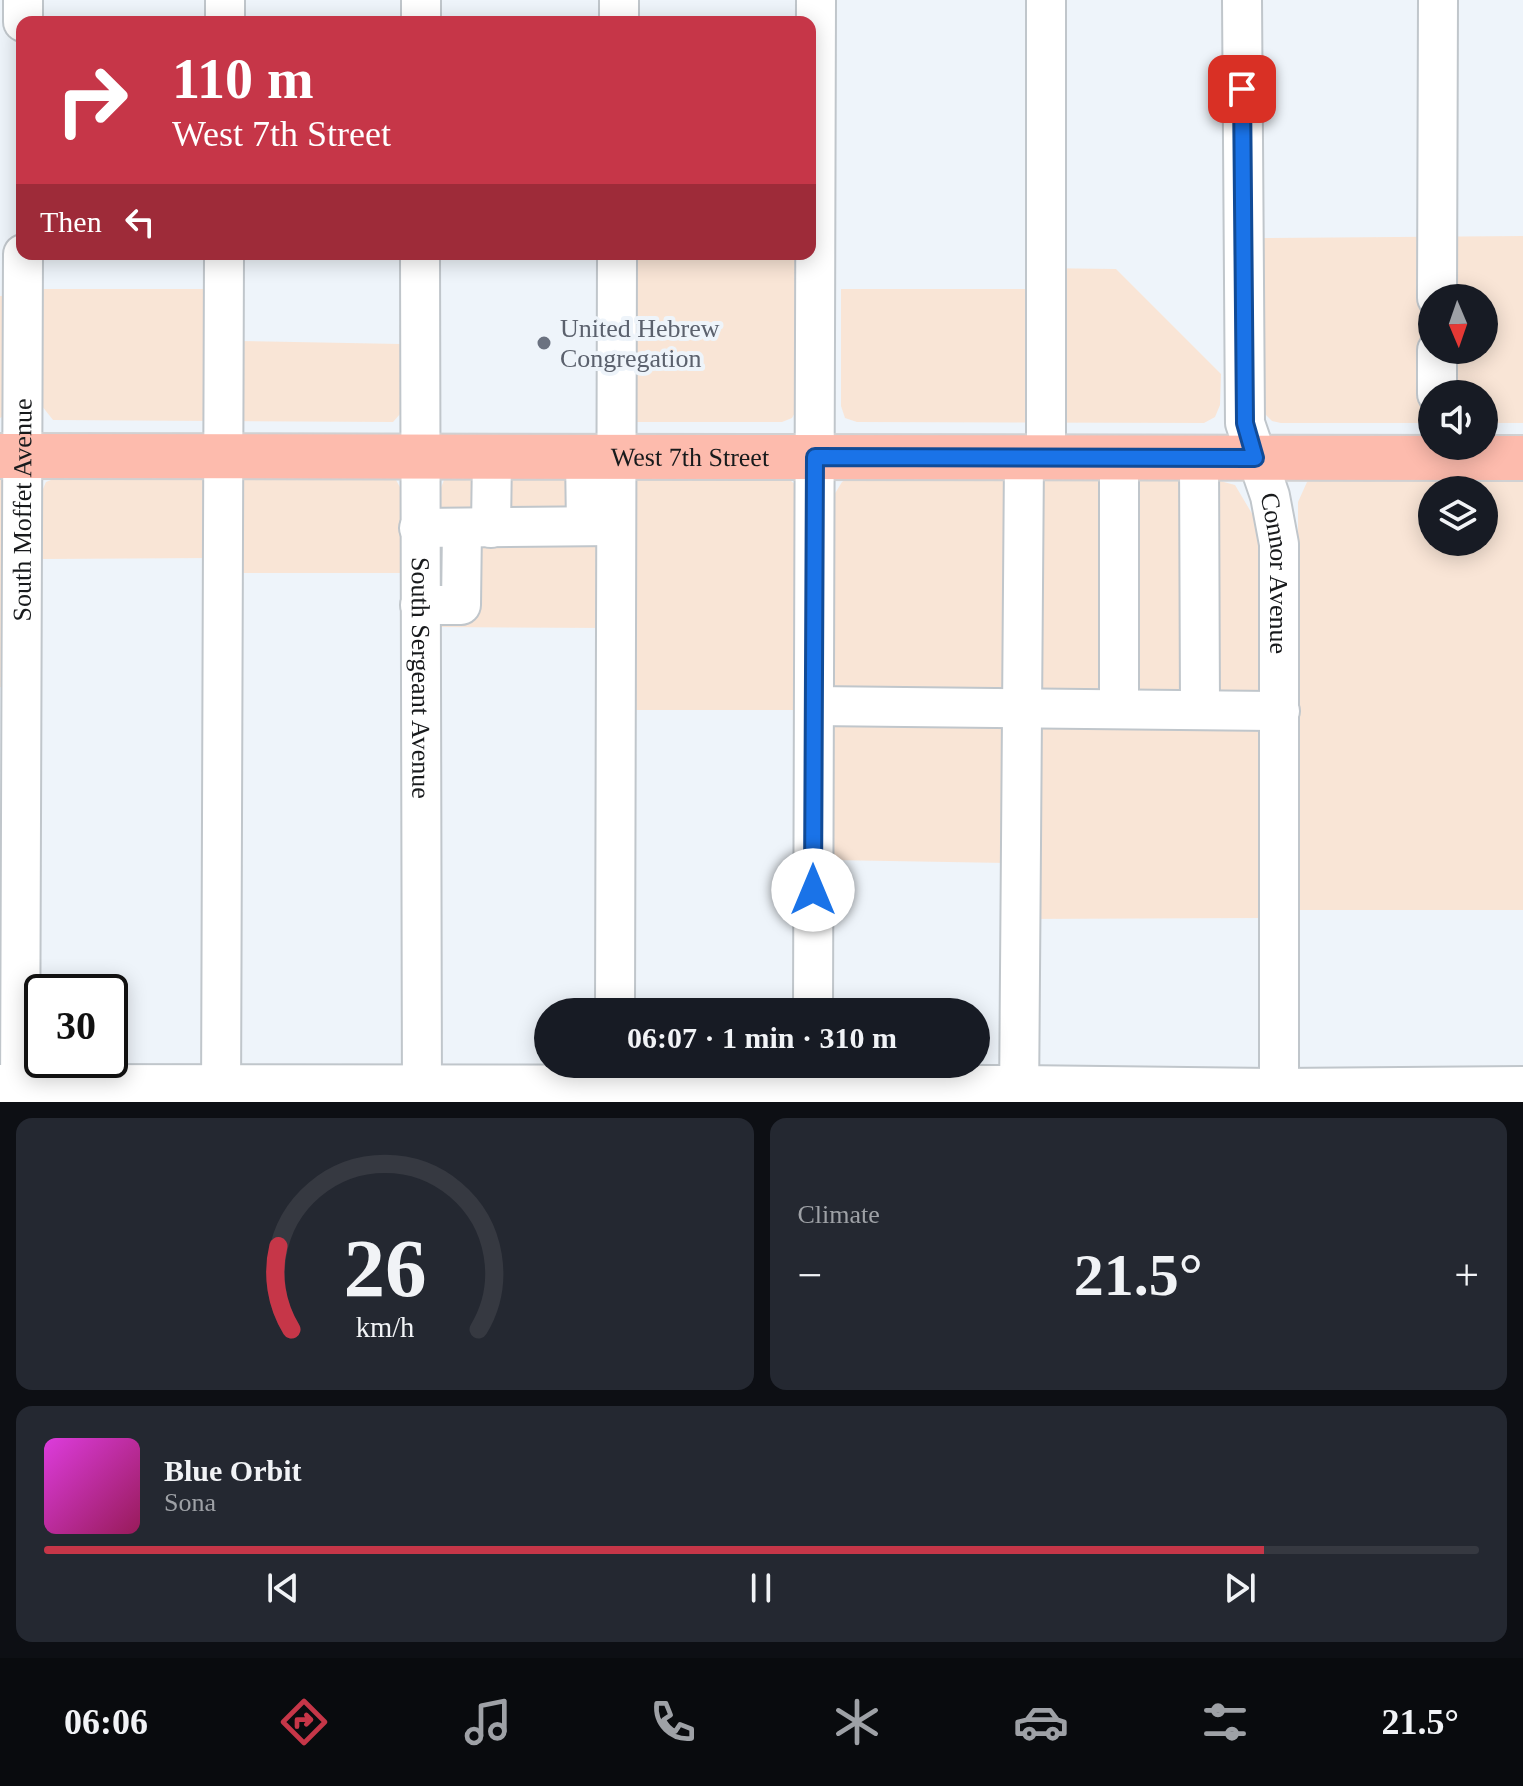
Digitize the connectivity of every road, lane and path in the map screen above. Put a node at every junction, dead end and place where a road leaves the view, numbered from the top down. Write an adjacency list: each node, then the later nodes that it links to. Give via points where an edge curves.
1 (1046, 0): 18 (street)
2 (1242, 0): 20 (street, Connor Avenue, via 1245,417)
3 (1438, 0): 9 (street)
4 (23, 260): 11 (street, South Moffet Avenue)
5 (224, 260): 12 (street)
6 (420, 260): 13 (street, South Sergeant Avenue)
7 (616, 260): 16 (street)
8 (815, 260): 17 (street)
9 (1437, 284)
10 (1418, 453): 20 (main road, West 7th Street)
11 (12, 456): 12 (main road, West 7th Street); 37 (street, South Moffet Avenue)
12 (223, 456): 13 (main road, West 7th Street); 38 (street)
13 (419, 456): 14 (main road, West 7th Street); 24 (street, South Sergeant Avenue)
14 (492, 456): 16 (main road, West 7th Street); 25 (street)
15 (1498, 456): 21 (main road, West 7th Street)
16 (600, 457): 17 (main road, West 7th Street); 23 (street)
17 (815, 457): 18 (main road, West 7th Street); 27 (street)
18 (1035, 458): 19 (main road, West 7th Street); 30 (street)
19 (1119, 458): 22 (main road, West 7th Street); 28 (street)
20 (1255, 458): 22 (main road, West 7th Street); 31 (street, Connor Avenue, via 1270,496 1279,544)
21 (1523, 458)
22 (1199, 459): 29 (street)
23 (600, 526): 25 (street); 32 (street)
24 (419, 528): 25 (street); 26 (street, South Sergeant Avenue)
25 (476, 528): 26 (street, via 461,605)
26 (420, 605): 39 (street, South Sergeant Avenue)
27 (814, 706): 30 (street); 33 (street)
28 (1119, 708): 29 (street); 30 (street)
29 (1200, 708): 31 (street)
30 (1022, 709): 40 (street)
31 (1280, 711): 41 (street, Connor Avenue)
32 (615, 998)
33 (813, 998)
34 (616, 1083): 35 (street); 39 (street)
35 (813, 1084): 40 (street)
36 (1523, 1086): 41 (street)
37 (13, 1090): 38 (street)
38 (221, 1093): 39 (street)
39 (422, 1093)
40 (1019, 1093): 41 (street)
41 (1279, 1095)

